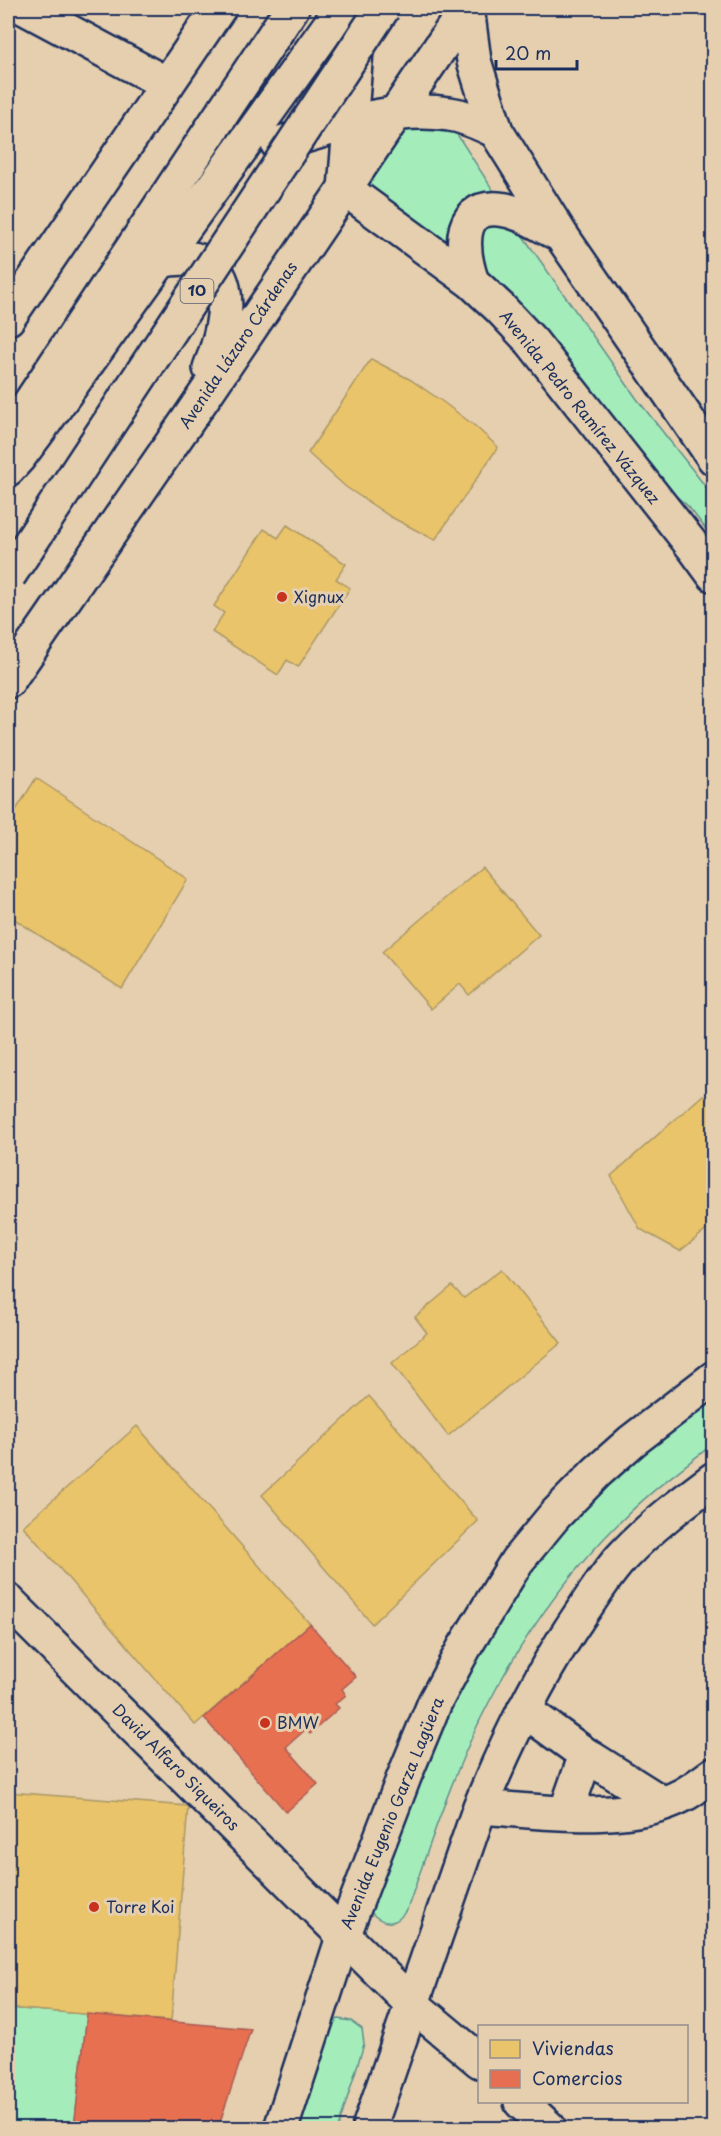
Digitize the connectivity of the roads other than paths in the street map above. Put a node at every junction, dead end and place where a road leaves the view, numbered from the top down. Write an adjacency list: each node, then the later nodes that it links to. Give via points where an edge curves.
1 (25, 8): 9 (main road)
2 (219, 8): 9 (main road)
3 (292, 8): 21 (main road)
4 (342, 8): 8 (main road)
5 (360, 8): 11 (main road)
6 (383, 8): 25 (main road, 10, bridge)
7 (467, 8): 10 (main road, Avenida Lázaro Cárdenas); 12 (main road, via 474,61)
8 (304, 61): 13 (main road, Avenida Pedro Ramírez Vázquez, via 304,98); 14 (main road)
9 (166, 84): 19 (main road)
10 (394, 114): 11 (main road); 12 (main road, via 451,114); 15 (main road, Avenida Lázaro Cárdenas)
11 (350, 123): 13 (main road); 15 (main road)
12 (496, 131): 16 (main road)
13 (311, 134): 14 (main road); 15 (main road, Avenida Pedro Ramírez Vázquez)
14 (236, 157): 17 (main road)
15 (345, 189): 18 (main road, Avenida Pedro Ramírez Vázquez); 20 (main road, Avenida Lázaro Cárdenas)
16 (561, 235): 18 (main road, via 510,211 480,212 467,226 464,238 465,264); 22 (main road)
17 (159, 261): 20 (main road, via 182,257 205,263 221,280 225,293 223,331); 23 (main road)
18 (472, 282): 24 (main road, Avenida Pedro Ramírez Vázquez, via 532,342)
19 (8, 318)
20 (190, 417): 26 (main road, Avenida Lázaro Cárdenas)
21 (8, 436)
22 (714, 458)
23 (8, 469)
24 (708, 563)
25 (8, 576)
26 (8, 681)
27 (709, 1388): 36 (main road, Avenida Eugenio Garza Lagüera, via 597,1472 517,1561 435,1702)
28 (714, 1479): 30 (main road, via 656,1524 622,1558 560,1644)
29 (8, 1601): 36 (main road, David Alfaro Siqueiros)
30 (524, 1710): 31 (main road); 34 (main road)
31 (586, 1755): 33 (main road); 35 (main road)
32 (714, 1774): 33 (main road, via 682,1796)
33 (662, 1803): 35 (main road, via 629,1811)
34 (480, 1807): 35 (main road); 37 (main road)
35 (566, 1812)
36 (344, 1934): 37 (main road, David Alfaro Siqueiros); 39 (main road, Avenida Eugenio Garza Lagüera)
37 (413, 2005): 38 (main road, David Alfaro Siqueiros); 40 (main road)
38 (478, 2059)
39 (281, 2128)
40 (369, 2128)

